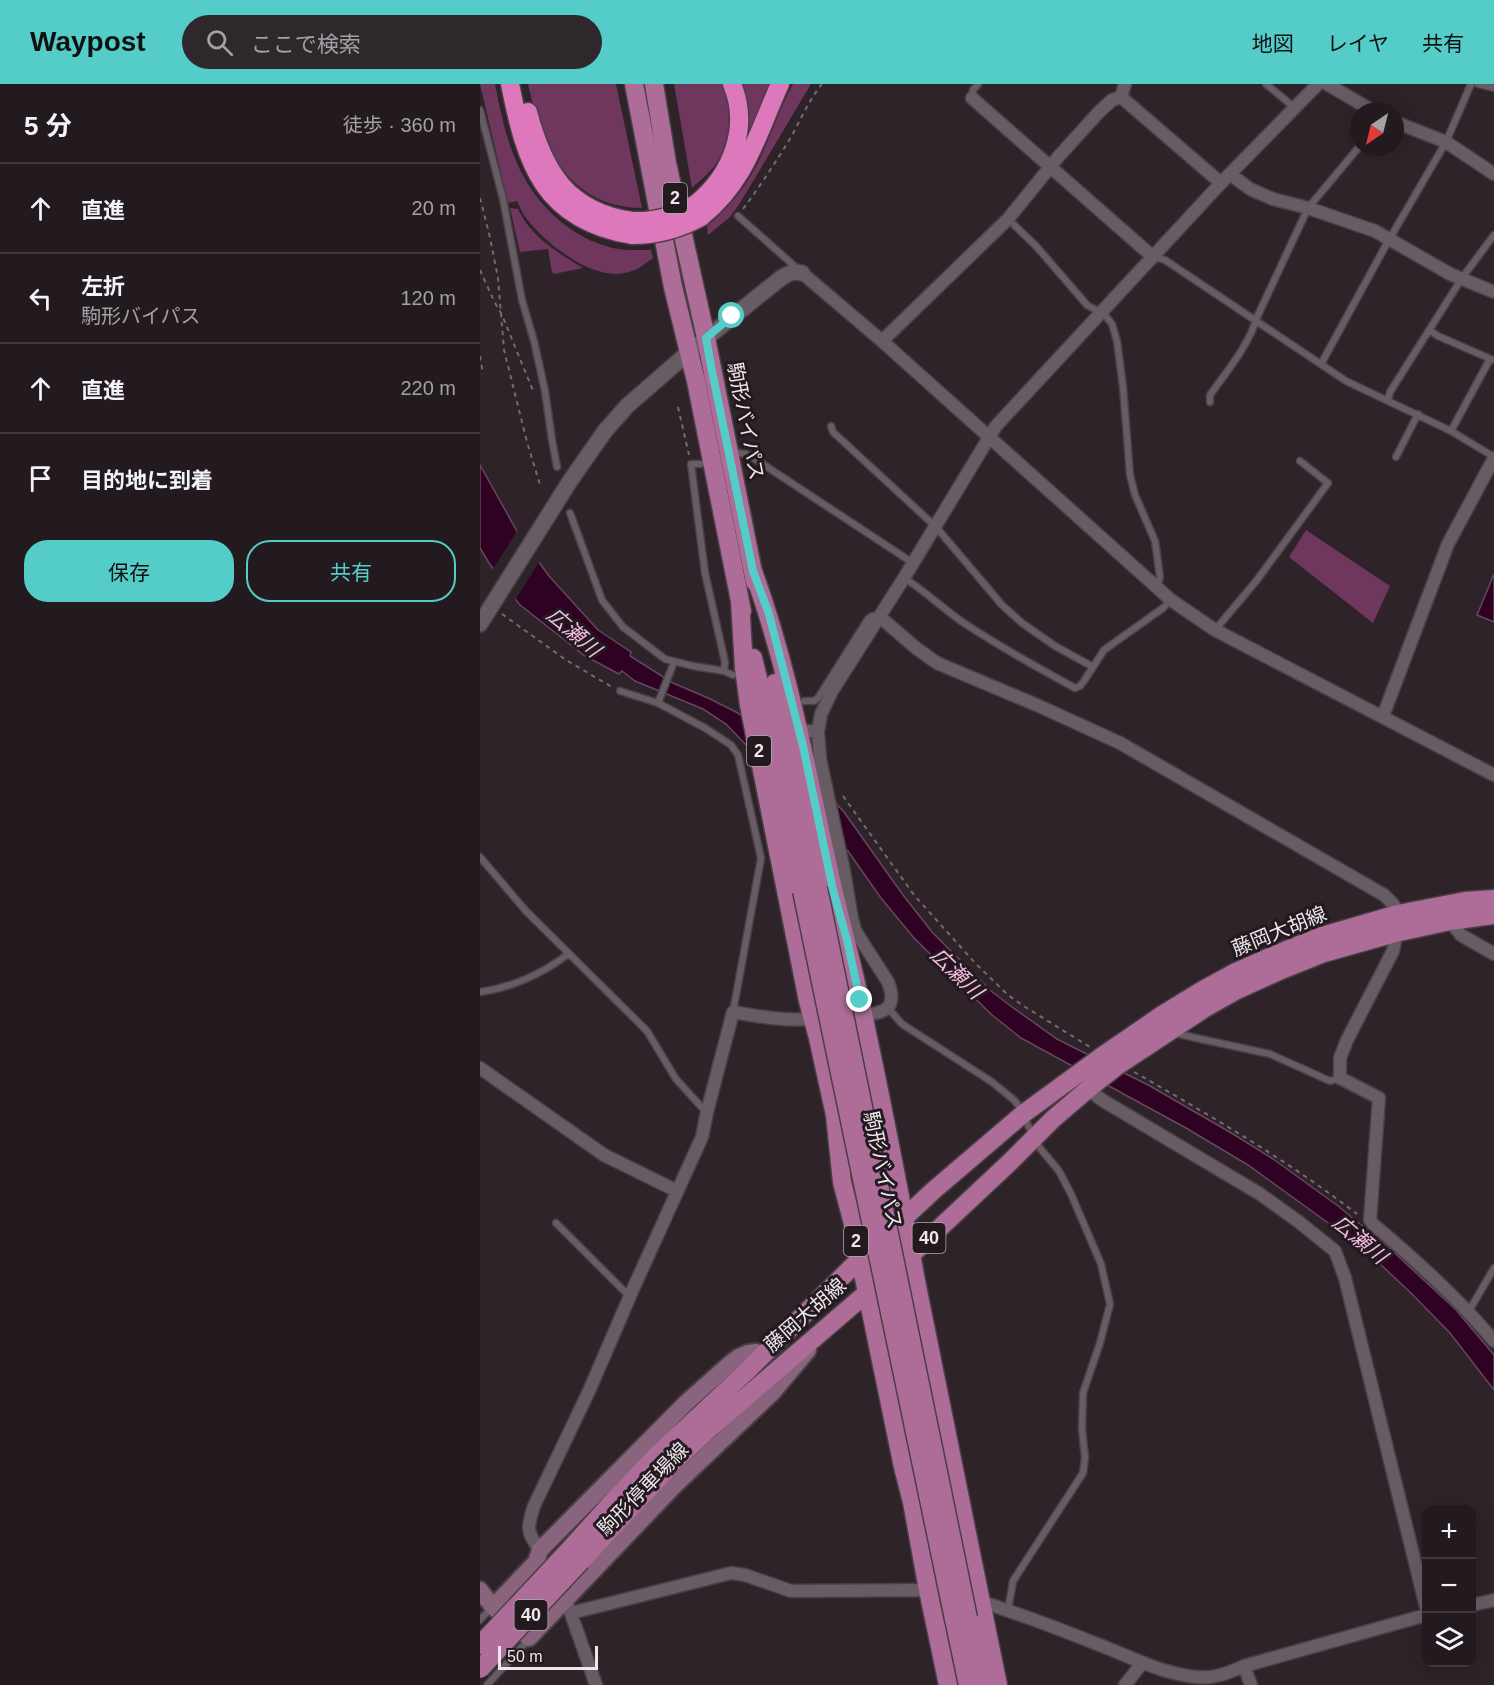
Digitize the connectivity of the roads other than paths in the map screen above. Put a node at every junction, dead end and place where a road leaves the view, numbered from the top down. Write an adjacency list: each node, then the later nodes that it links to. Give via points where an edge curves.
1 (510, 84): 30 (highway, via 525,146 553,197 595,226 613,232)
2 (522, 84): 30 (highway, via 540,150 560,184 597,213)
3 (634, 84): 42 (main road, 駒形バイパス / 2)
4 (654, 84): 40 (main road, 駒形バイパス / 2, via 667,163)
5 (732, 84): 27 (highway, via 738,106 733,156)
6 (780, 84): 27 (highway, via 742,170 724,196)
7 (978, 84): 15 (lane)
8 (1125, 84): 16 (street)
9 (1266, 84): 18 (lane)
10 (1318, 84): 18 (street)
11 (1327, 84): 17 (street)
12 (1471, 84): 21 (lane)
13 (1478, 84): 14 (lane)
14 (1494, 88)
15 (972, 98): 23 (street)
16 (1121, 98): 23 (street, via 1099,111); 25 (street)
17 (1358, 102)
18 (1294, 108): 25 (street)
19 (480, 110): 56 (lane, via 545,391)
20 (1404, 126): 21 (street)
21 (1446, 142): 24 (street); 32 (lane)
22 (1351, 156): 26 (lane)
23 (1051, 167): 29 (street); 33 (street)
24 (1494, 174)
25 (1226, 179): 26 (street, via 1273,199); 33 (street)
26 (1308, 208): 32 (street, via 1375,231); 38 (lane)
27 (699, 210): 30 (highway, bridge, via 686,210)
28 (738, 216): 34 (lane)
29 (1008, 219): 37 (lane, via 1087,305); 41 (street)
30 (632, 228)
31 (1494, 236): 35 (lane)
32 (1389, 240): 35 (street); 44 (lane)
33 (1153, 257): 37 (street); 38 (lane, via 1165,260)
34 (802, 273): 40 (street, via 789,273); 41 (street)
35 (1462, 278): 36 (street); 39 (lane)
36 (1494, 292)
37 (1102, 313): 50 (street); 61 (lane, via 1108,317 1117,341 1130,475 1155,541 1160,577)
38 (1256, 321): 44 (lane); 46 (lane)
39 (1429, 330): 43 (lane); 45 (lane)
40 (706, 338): 42 (street); 76 (main road, 駒形バイパス / 2, via 753,571)
41 (882, 340): 50 (street)
42 (689, 352): 63 (main road, 駒形バイパス / 2); 65 (street, via 627,406 588,454 496,609)
43 (1492, 359): 49 (lane)
44 (1321, 364): 45 (lane, via 1346,381)
45 (1388, 400): 47 (lane)
46 (1210, 402)
47 (1418, 414): 49 (lane); 52 (lane)
48 (831, 426): 58 (lane)
49 (1451, 431): 53 (lane)
50 (990, 436): 58 (street); 61 (street)
51 (738, 453): 59 (lane, via 755,459)
52 (1396, 457)
53 (1494, 457): 74 (street, via 1448,544)
54 (1300, 462): 66 (lane, via 1328,483)
55 (701, 464): 69 (lane, via 691,464 705,573)
56 (557, 467)
57 (570, 513): 67 (lane, via 602,600 623,627)
58 (936, 527): 59 (street); 68 (lane, via 1002,605 1055,646)
59 (913, 563): 60 (street)
60 (904, 578): 64 (street); 68 (lane, via 966,625 1075,688)
61 (1157, 587): 62 (street)
62 (1171, 600): 66 (street); 68 (lane, via 1104,650)
63 (740, 602): 78 (main road, 駒形バイパス / 2, via 766,715); 78 (main road, 2, via 749,705)
64 (880, 617): 73 (lane, via 872,615 867,619 818,698); 75 (street, via 832,691); 82 (street, via 937,663 1129,748 1384,895)
65 (480, 624)
66 (1215, 630): 74 (street)
67 (672, 665): 69 (lane); 72 (lane)
68 (1093, 667)
69 (724, 671): 70 (lane)
70 (733, 675)
71 (620, 691): 72 (lane)
72 (659, 701): 90 (lane, via 718,736 738,755 761,858)
73 (804, 701)
74 (1383, 716): 77 (street)
75 (818, 732): 76 (street); 89 (street, via 849,909 855,930 891,989)
76 (795, 736): 80 (main road, 駒形バイパス / 2); 91 (main road, 2)
77 (1494, 775)
78 (777, 801): 80 (main road, 駒形バイパス / 2); 92 (main road, 2)
79 (480, 857): 86 (lane)
80 (810, 890): 126 (main road, 駒形バイパス / 2, bridge)
81 (1494, 899): 82 (main road, 藤岡大胡線 / 40)
82 (1398, 914): 96 (main road, 藤岡大胡線 / 40, via 1319,937 1236,972 1097,1053)
83 (1494, 915): 84 (main road, 藤岡大胡線 / 40)
84 (1450, 921): 85 (main road, 藤岡大胡線 / 40); 87 (street, via 1461,935)
85 (1395, 933): 93 (main road, 藤岡大胡線 / 40, via 1324,953 1279,971 1237,990); 95 (street, via 1393,951 1347,1040 1340,1059)
86 (568, 954): 88 (lane, via 528,977); 97 (lane, via 647,1031 675,1079)
87 (1494, 954)
88 (480, 992)
89 (888, 1008): 91 (street); 98 (lane, via 902,1024 1008,1094)
90 (733, 1012): 92 (street, via 772,1019); 97 (street)
91 (863, 1014): 92 (street); 100 (main road, 2)
92 (812, 1019): 106 (main road, 2, via 835,1115 843,1182)
93 (1173, 1028): 95 (lane, via 1179,1034 1270,1054 1330,1081); 96 (main road, 藤岡大胡線 / 40, via 1125,1068)
94 (480, 1068): 102 (street, via 604,1155)
95 (1340, 1078): 110 (street, via 1379,1098 1370,1220)
96 (1085, 1084): 98 (main road, 藤岡大胡線 / 40); 99 (main road, 藤岡大胡線 / 40); 118 (street, via 1102,1100 1260,1194 1335,1251)
97 (707, 1112): 102 (street, via 702,1137)
98 (1023, 1114): 99 (lane); 101 (main road, 藤岡大胡線 / 40)
99 (1035, 1139): 105 (main road, 藤岡大胡線 / 40); 124 (lane, via 1071,1194 1101,1264 1110,1304 1083,1394 1083,1473 1013,1581)
100 (895, 1170): 101 (main road, via 915,1188); 103 (main road, 2)
101 (934, 1190): 103 (main road, 藤岡大胡線 / 40)
102 (677, 1191): 109 (street)
103 (905, 1218): 105 (main road, 2); 106 (main road, 藤岡大胡線 / 40)
104 (556, 1223): 109 (lane)
105 (912, 1254): 108 (main road, 藤岡大胡線 / 40); 119 (main road, 2)
106 (859, 1260): 108 (main road, 2); 113 (main road, 藤岡大胡線 / 40)
107 (1494, 1268): 110 (lane)
108 (866, 1292): 111 (main road, 藤岡大胡線 / 40); 117 (main road, 2)
109 (630, 1296): 114 (street, via 534,1506 529,1534)
110 (1469, 1311): 112 (street)
111 (819, 1335): 115 (main road, 藤岡大胡線 / 40, via 702,1435); 123 (main road, 駒形停車場線, via 772,1393 674,1485)
112 (1494, 1341)
113 (764, 1354): 114 (main road, 駒形停車場線, via 753,1352 739,1357 694,1395); 115 (main road, 藤岡大胡線 / 40, via 613,1501)
114 (540, 1550): 122 (main road, 駒形停車場線, via 536,1562)
115 (576, 1555): 129 (main road, 40, bridge); 132 (main road, 40, bridge)
116 (480, 1590): 122 (main road)
117 (934, 1591): 123 (street, via 791,1591 731,1573); 135 (main road, 2)
118 (1422, 1591)
119 (977, 1600): 124 (street); 138 (main road, 2)
120 (1494, 1600): 121 (street)
121 (1476, 1604)
122 (493, 1606): 127 (lane); 128 (main road)
123 (567, 1608): 128 (main road, 駒形停車場線); 134 (street)
124 (1008, 1611): 130 (street)
125 (1422, 1617): 131 (street)
126 (961, 1618): 136 (main road, 駒形バイパス / 2); 137 (main road, 駒形バイパス / 2)
127 (480, 1620)
128 (529, 1638): 133 (lane)
129 (480, 1645)
130 (1140, 1662): 131 (street, via 1209,1678); 139 (street)
131 (1244, 1666): 140 (street)
132 (480, 1669)
133 (487, 1685)
134 (596, 1685)
135 (948, 1685)
136 (968, 1685)
137 (982, 1685)
138 (998, 1685)
139 (1125, 1685)
140 (1251, 1685)

